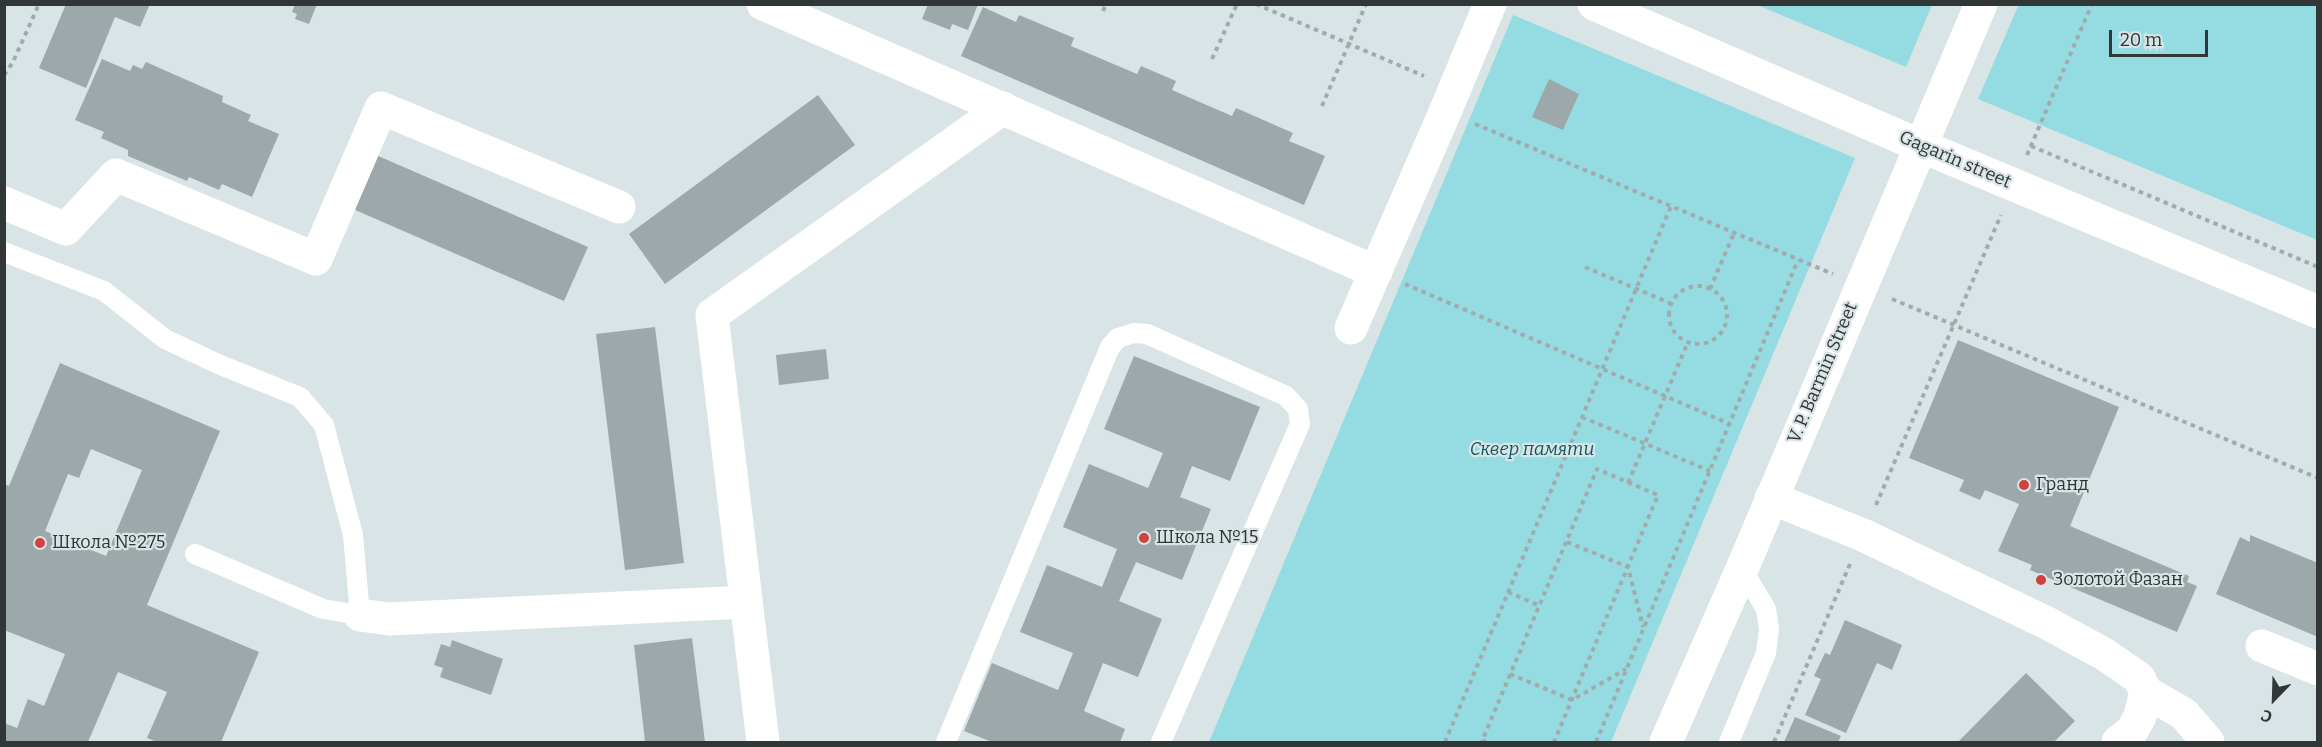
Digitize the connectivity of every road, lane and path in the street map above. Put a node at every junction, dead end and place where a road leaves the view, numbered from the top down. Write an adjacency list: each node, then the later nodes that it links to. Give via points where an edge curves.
1 (39, 4): 14 (path)
2 (763, 4): 17 (street)
3 (1106, 4): 11 (path)
4 (1237, 4): 13 (path)
5 (1256, 4): 12 (path)
6 (1366, 4): 12 (path)
7 (1490, 4): 15 (street)
8 (1594, 4): 18 (street, Gagarin street)
9 (1981, 4): 18 (street, V. P. Barmin Street)
10 (2092, 4): 19 (path)
11 (1103, 10)
12 (1349, 44): 15 (path); 16 (path)
13 (1212, 59)
14 (4, 75)
15 (1455, 89): 29 (street)
16 (1322, 106)
17 (1003, 108): 29 (street); 50 (street, via 712,315)
18 (1921, 146): 20 (street, Gagarin street); 43 (street, V. P. Barmin Street)
19 (2031, 146): 20 (path); 28 (path)
20 (2014, 185): 33 (street, Gagarin street); 44 (path)
21 (4, 203): 23 (street, via 66,228 116,175 316,259 381,108)
22 (1671, 206): 30 (path)
23 (619, 207)
24 (1734, 233): 31 (path)
25 (4, 252): 52 (lane, via 104,291 165,339 300,397 324,425 353,535)
26 (1798, 260): 39 (path)
27 (1585, 267): 30 (path)
28 (2318, 267)
29 (1376, 272): 34 (street); 36 (path)
30 (1636, 289): 32 (path); 36 (path)
31 (1710, 289): 32 (path, via 1695,286 1685,290); 35 (path, via 1726,306 1724,328 1707,342)
32 (1672, 304): 35 (path, via 1673,328)
33 (2318, 312)
34 (1351, 328)
35 (1688, 342): 37 (path)
36 (1602, 369): 37 (path); 38 (path)
37 (1665, 396): 39 (path); 40 (path)
38 (1582, 417): 40 (path); 49 (path)
39 (1730, 424): 41 (path)
40 (1645, 443): 41 (path); 42 (path)
41 (1710, 471): 53 (path)
42 (1628, 483): 45 (path, via 1597,470); 47 (path, via 1658,495)
43 (1771, 498): 44 (street); 48 (street, V. P. Barmin Street)
44 (1863, 536): 58 (street, via 2104,654 2139,678); 69 (path)
45 (1567, 542): 47 (path); 51 (path)
46 (195, 554): 52 (lane, via 323,609)
47 (1628, 567): 53 (path); 59 (path)
48 (1742, 569): 67 (street, V. P. Barmin Street); 68 (lane, via 1766,609 1769,629 1766,652)
49 (1508, 592): 51 (path); 63 (path)
50 (747, 602): 52 (street, via 389,619); 60 (street)
51 (1540, 606): 57 (path)
52 (360, 615)
53 (1644, 628): 55 (path)
54 (2262, 646): 56 (street)
55 (1627, 669): 59 (path); 66 (path)
56 (2318, 669)
57 (1510, 674): 59 (path); 64 (path, via 1482,741)
58 (2146, 692): 70 (street, via 2132,731); 71 (street, via 2184,714)
59 (1572, 700): 65 (path)
60 (763, 742)
61 (946, 742): 62 (lane, via 1110,347 1118,338 1134,333 1147,334 1286,396 1298,409 1300,424)
62 (1161, 742)
63 (1445, 742)
64 (1485, 742)
65 (1554, 742)
66 (1596, 742)
67 (1666, 742)
68 (1729, 742)
69 (1773, 742)
70 (2118, 742)
71 (2208, 742)

